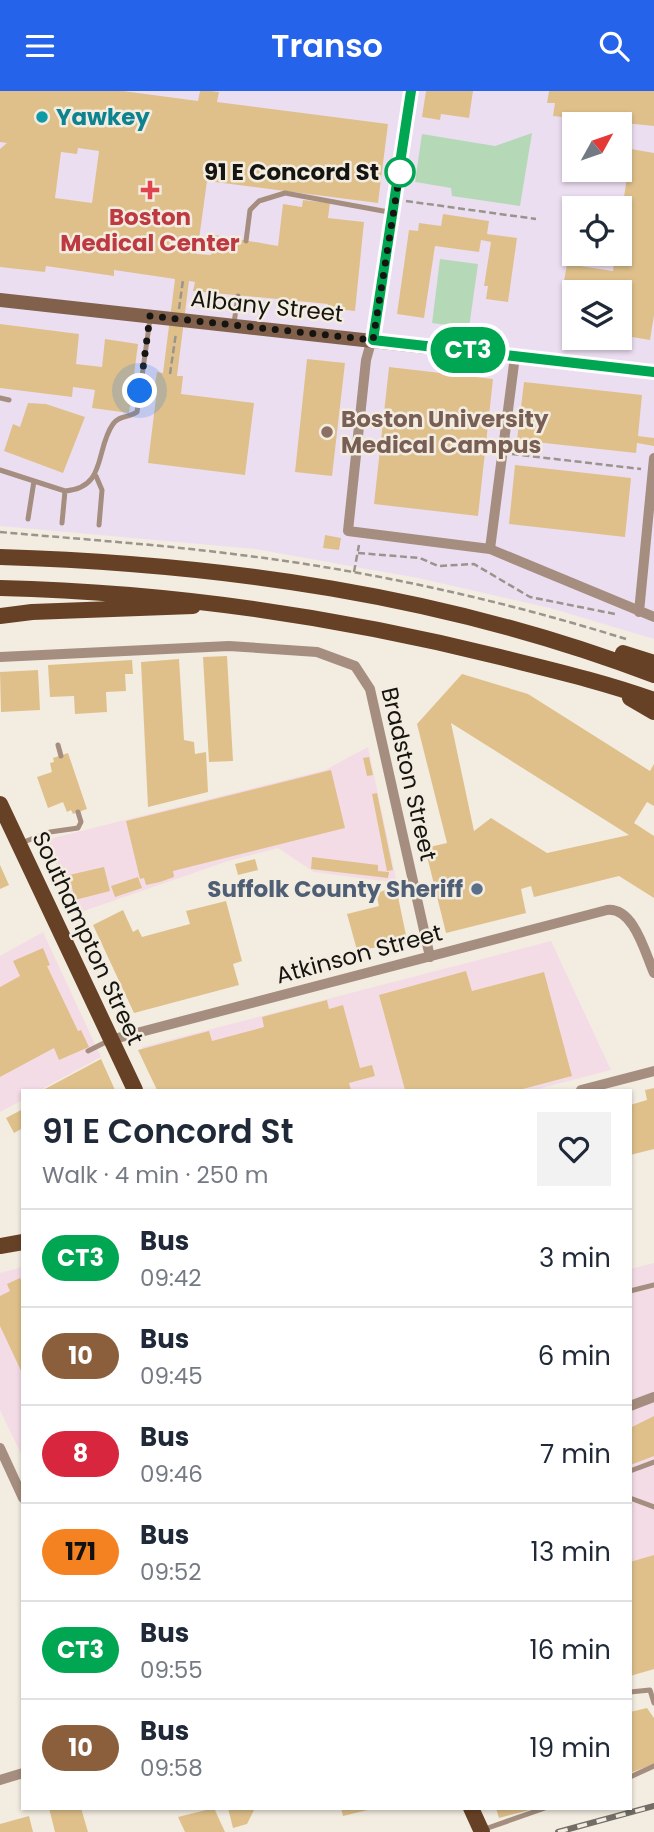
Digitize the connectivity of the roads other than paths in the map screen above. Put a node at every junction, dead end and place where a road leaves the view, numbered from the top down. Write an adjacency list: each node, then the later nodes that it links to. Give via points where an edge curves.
1 (411, 91): 2 (street)
2 (394, 213): 3 (lane, via 285,193 260,201 250,211); 8 (street)
3 (246, 241)
4 (238, 296): 7 (lane)
5 (0, 300): 6 (main road, Albany Street)
6 (150, 316): 7 (main road, Albany Street); 15 (lane, via 137,412 121,417 111,427)
7 (233, 326): 8 (main road, Albany Street)
8 (373, 340): 9 (main road, Albany Street); 23 (street, via 366,361 348,531)
9 (514, 356): 10 (main road, Albany Street); 23 (street)
10 (654, 372)
11 (0, 398): 12 (lane)
12 (9, 400)
13 (654, 458): 28 (street)
14 (0, 470): 16 (lane); 17 (lane)
15 (96, 476): 18 (lane, via 76,490); 21 (lane, via 102,490)
16 (0, 478)
17 (34, 481): 18 (lane); 19 (lane)
18 (65, 491): 20 (lane)
19 (28, 519)
20 (62, 523)
21 (99, 525)
22 (0, 546): 25 (main road)
23 (490, 549): 28 (street)
24 (0, 557): 25 (main road)
25 (50, 559): 31 (main road, via 292,580 418,604)
26 (0, 588): 27 (main road)
27 (227, 603): 29 (main road); 35 (main road, via 424,639)
28 (639, 611): 30 (street)
29 (0, 616)
30 (654, 617)
31 (552, 640): 33 (main road, via 608,649); 34 (main road)
32 (0, 657): 43 (street, Bradston Street, via 229,646 317,652 355,666 370,689)
33 (654, 663)
34 (654, 675)
35 (610, 686): 36 (main road); 37 (main road)
36 (654, 700)
37 (654, 712)
38 (58, 745): 39 (lane)
39 (61, 755)
40 (0, 804): 42 (main road, Southampton Street)
41 (78, 812): 42 (lane, via 78,828)
42 (18, 844): 45 (main road, Southampton Street)
43 (430, 957): 44 (street, Atkinson Street, via 607,910 619,911 629,919); 45 (street, Atkinson Street)
44 (654, 973)
45 (110, 1040): 46 (lane); 48 (main road, Southampton Street)
46 (88, 1051)
47 (654, 1071): 49 (street)
48 (134, 1089)
49 (585, 1089)
50 (21, 1243): 51 (main road)
51 (0, 1246)
52 (654, 1285): 53 (lane)
53 (632, 1290)
54 (654, 1397): 55 (street)
55 (632, 1405)
56 (0, 1448): 59 (street)
57 (654, 1462): 58 (lane)
58 (632, 1470)
59 (21, 1494)
60 (632, 1499): 61 (lane)
61 (654, 1507)
62 (632, 1692): 63 (lane, via 650,1690)
63 (654, 1703)
64 (654, 1766): 66 (lane)
65 (21, 1774): 67 (street)
66 (632, 1776)
67 (0, 1780)
68 (472, 1810): 70 (main road)
69 (540, 1810): 70 (lane)
70 (482, 1831)

